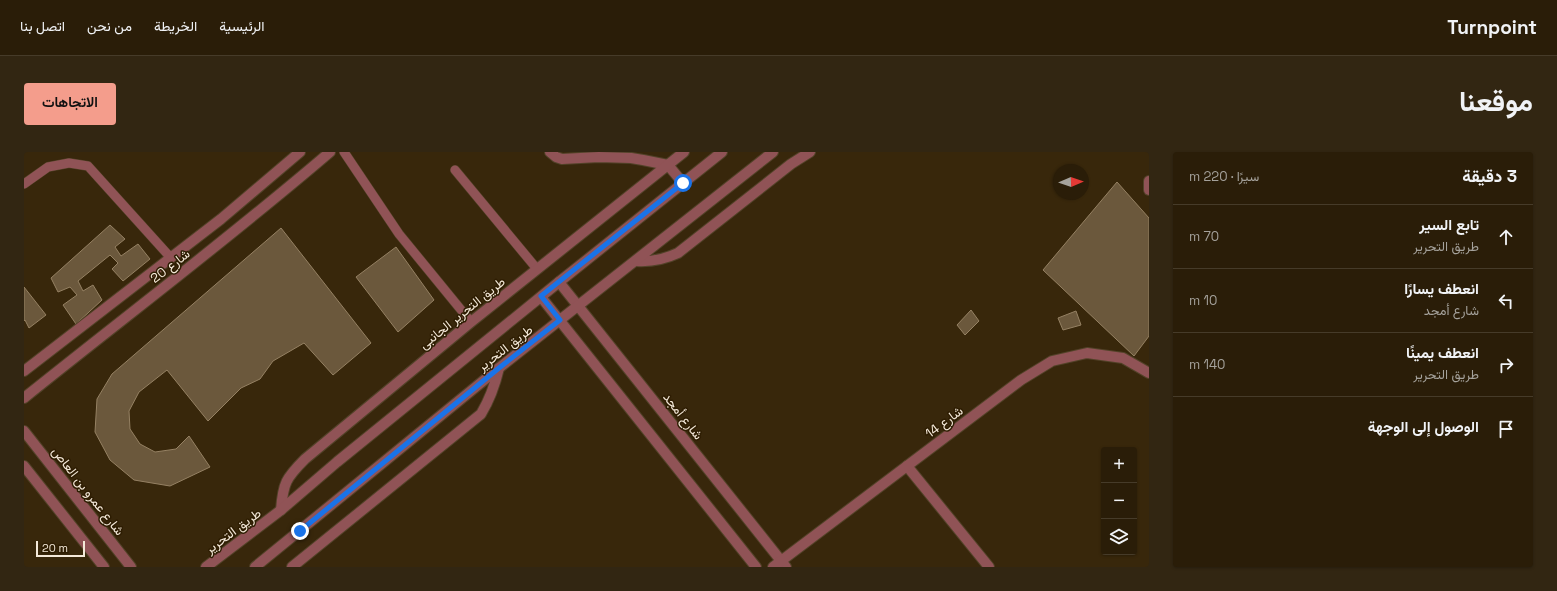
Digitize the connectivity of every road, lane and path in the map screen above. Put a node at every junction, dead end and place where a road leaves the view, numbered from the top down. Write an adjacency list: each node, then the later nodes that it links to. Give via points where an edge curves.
1 (300, 152): 15 (street, شارع 20)
2 (330, 152): 26 (street, شارع 20, via 233,234)
3 (344, 152): 22 (lane, via 399,234)
4 (550, 152): 9 (street, via 562,159 630,158)
5 (684, 152): 9 (street, طريق التحرير الجانبى)
6 (722, 152): 12 (street, طريق التحرير)
7 (773, 152): 16 (street, طريق التحرير)
8 (810, 152): 16 (street, via 791,164 678,254 650,262)
9 (668, 165): 12 (street); 17 (street, طريق التحرير الجانبى)
10 (455, 170): 17 (lane)
11 (1149, 181): 14 (street)
12 (683, 183): 18 (street, طريق التحرير)
13 (24, 184): 15 (lane, via 48,167 69,163 88,166)
14 (1149, 190)
15 (171, 258): 24 (street, شارع 20)
16 (636, 261): 20 (street, طريق التحرير)
17 (537, 269): 22 (street, طريق التحرير الجانبى)
18 (559, 282): 19 (street, طريق التحرير); 20 (street, شارع أمجد)
19 (541, 296): 21 (street); 30 (street, طريق التحرير)
20 (579, 306): 21 (street, طريق التحرير); 31 (street, شارع أمجد)
21 (560, 320): 23 (street, طريق التحرير); 37 (street)
22 (471, 322): 30 (street, طريق التحرير الجانبى, via 305,459 291,473 283,490)
23 (499, 368): 35 (street, طريق التحرير); 36 (street, via 496,385 481,414)
24 (24, 371)
25 (1149, 373): 29 (street, شارع 14, via 1123,358 1087,353 1052,361 1021,380)
26 (24, 398)
27 (24, 432): 33 (street, شارع عمرو بن العاص)
28 (24, 466): 32 (street)
29 (907, 466): 31 (street, شارع 14); 38 (street)
30 (281, 510): 34 (street, طريق التحرير)
31 (780, 565)
32 (104, 567)
33 (131, 567)
34 (206, 567)
35 (255, 567)
36 (292, 567)
37 (756, 567)
38 (989, 567)

